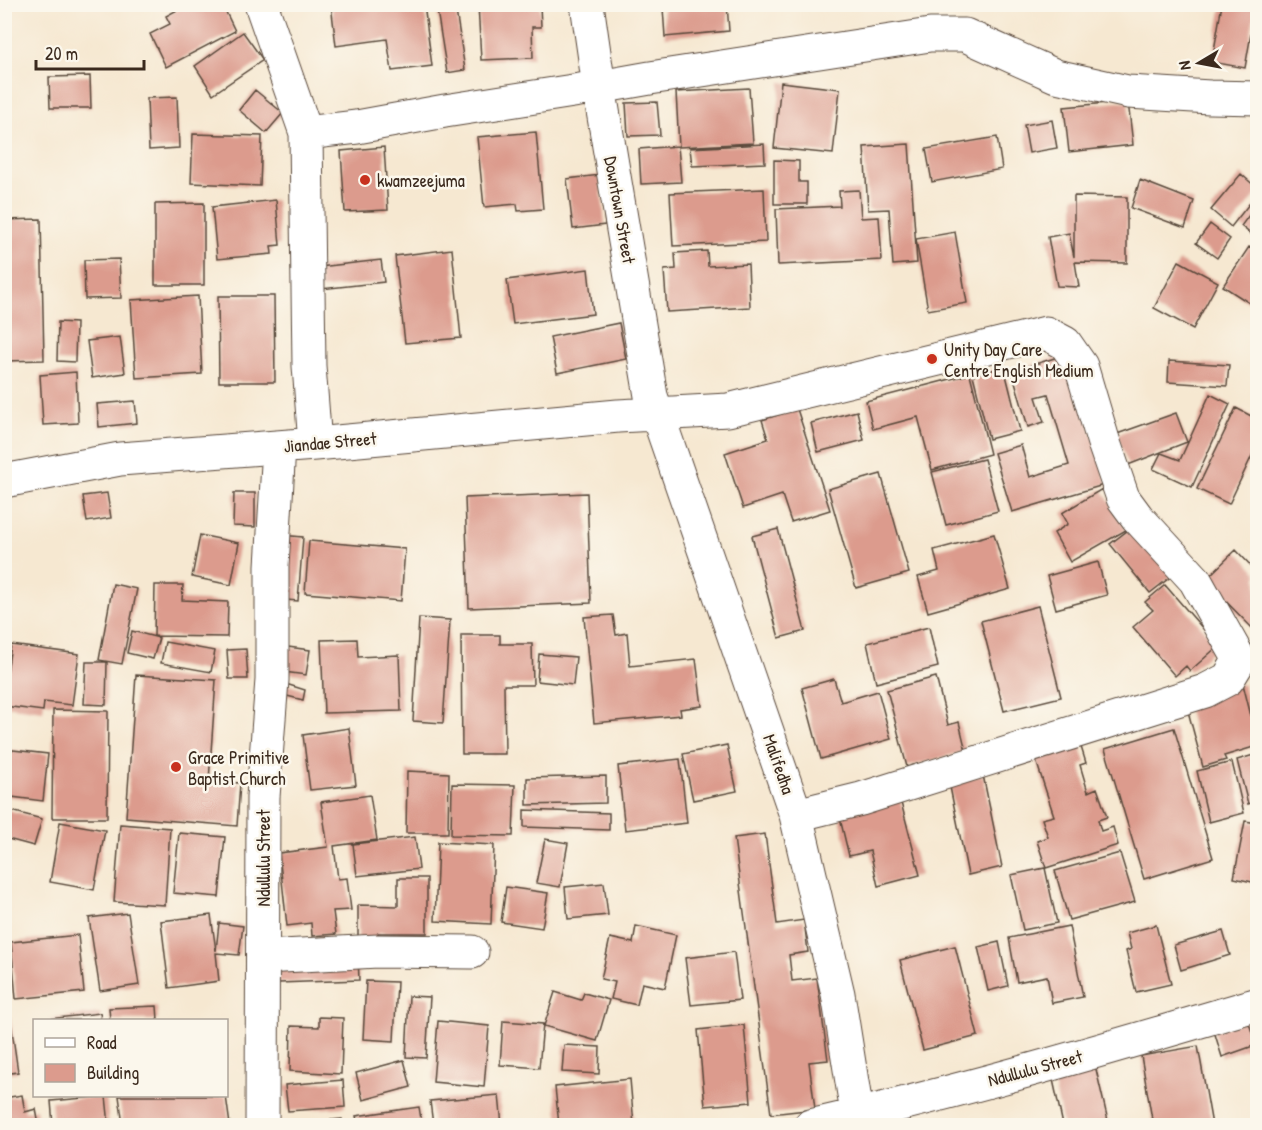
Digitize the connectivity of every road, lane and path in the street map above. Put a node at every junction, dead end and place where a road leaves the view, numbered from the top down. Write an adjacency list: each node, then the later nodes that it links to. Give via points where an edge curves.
1 (261, 4): 5 (street)
2 (587, 4): 3 (street, Downtown Street)
3 (598, 87): 4 (street, via 930,35 965,35 1056,76 1128,92); 5 (street); 6 (street, Downtown Street)
4 (1257, 98)
5 (306, 133): 7 (street, via 309,366)
6 (657, 415): 7 (street, Jiandae Street); 10 (street, Malifedha); 10 (street, Jiandae Street, via 728,410 1046,333 1065,343 1081,366 1123,498 1195,580 1236,652 1239,661 1228,679 1204,691 861,799)
7 (315, 444): 8 (street, Jiandae Street)
8 (279, 447): 9 (street, Jiandae Street, via 120,459); 12 (street, Ndullulu Street, via 272,566 272,680 263,797)
9 (4, 481)
10 (796, 815): 14 (street, Malifedha, via 838,994)
11 (472, 952): 12 (street, via 378,951)
12 (263, 957): 15 (street, Ndullulu Street)
13 (1257, 1004): 14 (street, Ndullulu Street)
14 (859, 1120): 16 (street, Ndullulu Street)
15 (262, 1125)
16 (810, 1125)

